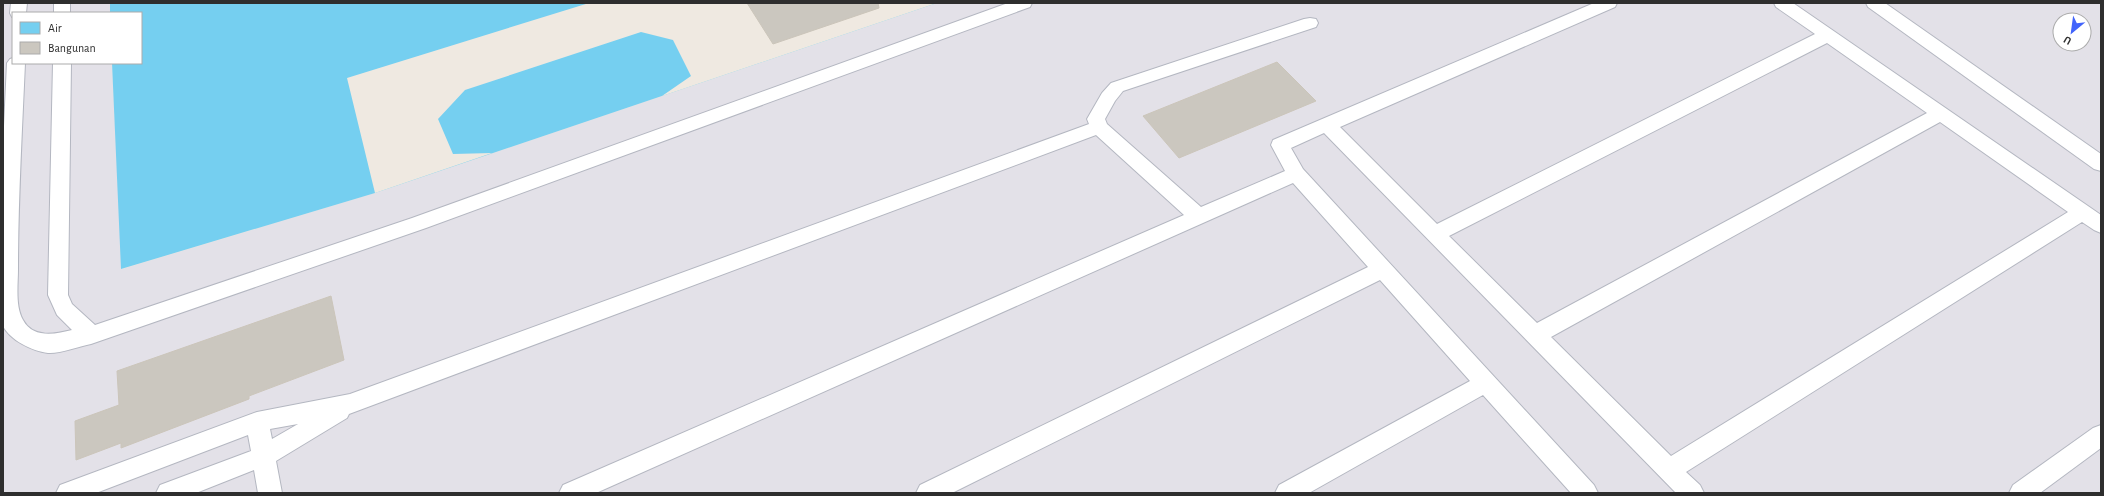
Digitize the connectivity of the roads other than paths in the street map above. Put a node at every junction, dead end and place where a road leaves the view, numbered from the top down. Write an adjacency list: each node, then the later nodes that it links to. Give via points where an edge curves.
1 (1024, 3): 19 (lane, via 419,223)
2 (1609, 3): 10 (lane)
3 (1782, 3): 6 (lane)
4 (1874, 3): 12 (lane)
5 (1310, 23): 11 (lane, via 1118,87 1108,97 1096,119)
6 (1828, 35): 9 (lane); 17 (lane)
7 (16, 64): 19 (lane, via 8,245 8,307 14,326 27,337 48,344)
8 (62, 64): 19 (lane, via 58,295 64,309)
9 (1941, 113): 14 (lane); 20 (lane)
10 (1327, 125): 13 (lane, via 1280,145); 17 (lane)
11 (1100, 127): 15 (lane); 22 (lane)
12 (2101, 164)
13 (1296, 174): 15 (lane); 18 (lane)
14 (2083, 212): 16 (lane); 26 (lane)
15 (1199, 217): 30 (lane)
16 (2101, 225)
17 (1435, 234): 20 (lane)
18 (1383, 269): 21 (lane); 31 (lane)
19 (91, 335)
20 (1535, 335): 26 (lane)
21 (1486, 382): 32 (lane); 33 (lane)
22 (350, 404): 23 (lane); 25 (lane)
23 (257, 422): 25 (lane); 27 (lane)
24 (2101, 435): 35 (lane)
25 (264, 456): 28 (lane); 29 (lane)
26 (1669, 470): 34 (lane)
27 (68, 493)
28 (168, 493)
29 (270, 493)
30 (571, 493)
31 (928, 493)
32 (1287, 493)
33 (1586, 493)
34 (1692, 493)
35 (2022, 493)

